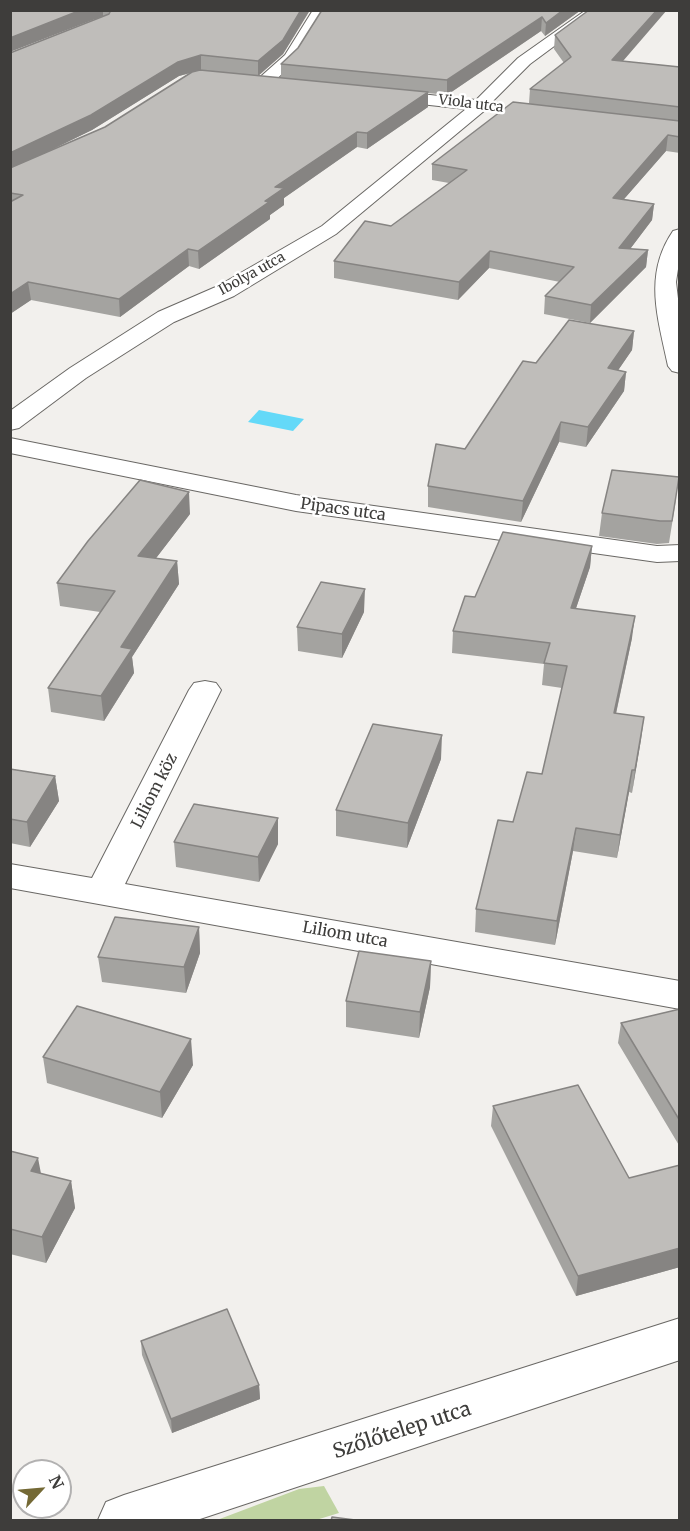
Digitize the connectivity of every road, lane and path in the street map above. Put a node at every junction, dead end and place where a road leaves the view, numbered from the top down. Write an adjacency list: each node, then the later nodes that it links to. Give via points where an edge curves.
1 (321, 10): 4 (street, via 291,57 258,82)
2 (568, 10): 3 (street)
3 (595, 12): 6 (street, Ibolya utca, via 524,61)
4 (286, 84)
5 (366, 93): 6 (street, Viola utca)
6 (480, 105): 7 (street, Viola utca); 11 (street, Ibolya utca, via 329,230 226,291 166,317 78,373)
7 (516, 110)
8 (680, 234): 9 (street)
9 (673, 262): 10 (street, via 664,284)
10 (680, 366)
11 (10, 423)
12 (10, 445): 13 (street, Pipacs utca, via 296,503 645,552)
13 (680, 553)
14 (205, 690): 16 (street, Liliom köz)
15 (10, 876): 16 (street, Liliom utca)
16 (104, 891): 17 (street, Liliom utca)
17 (680, 995)
18 (680, 1339): 19 (street, Szőlőtelep utca)
19 (124, 1521)

